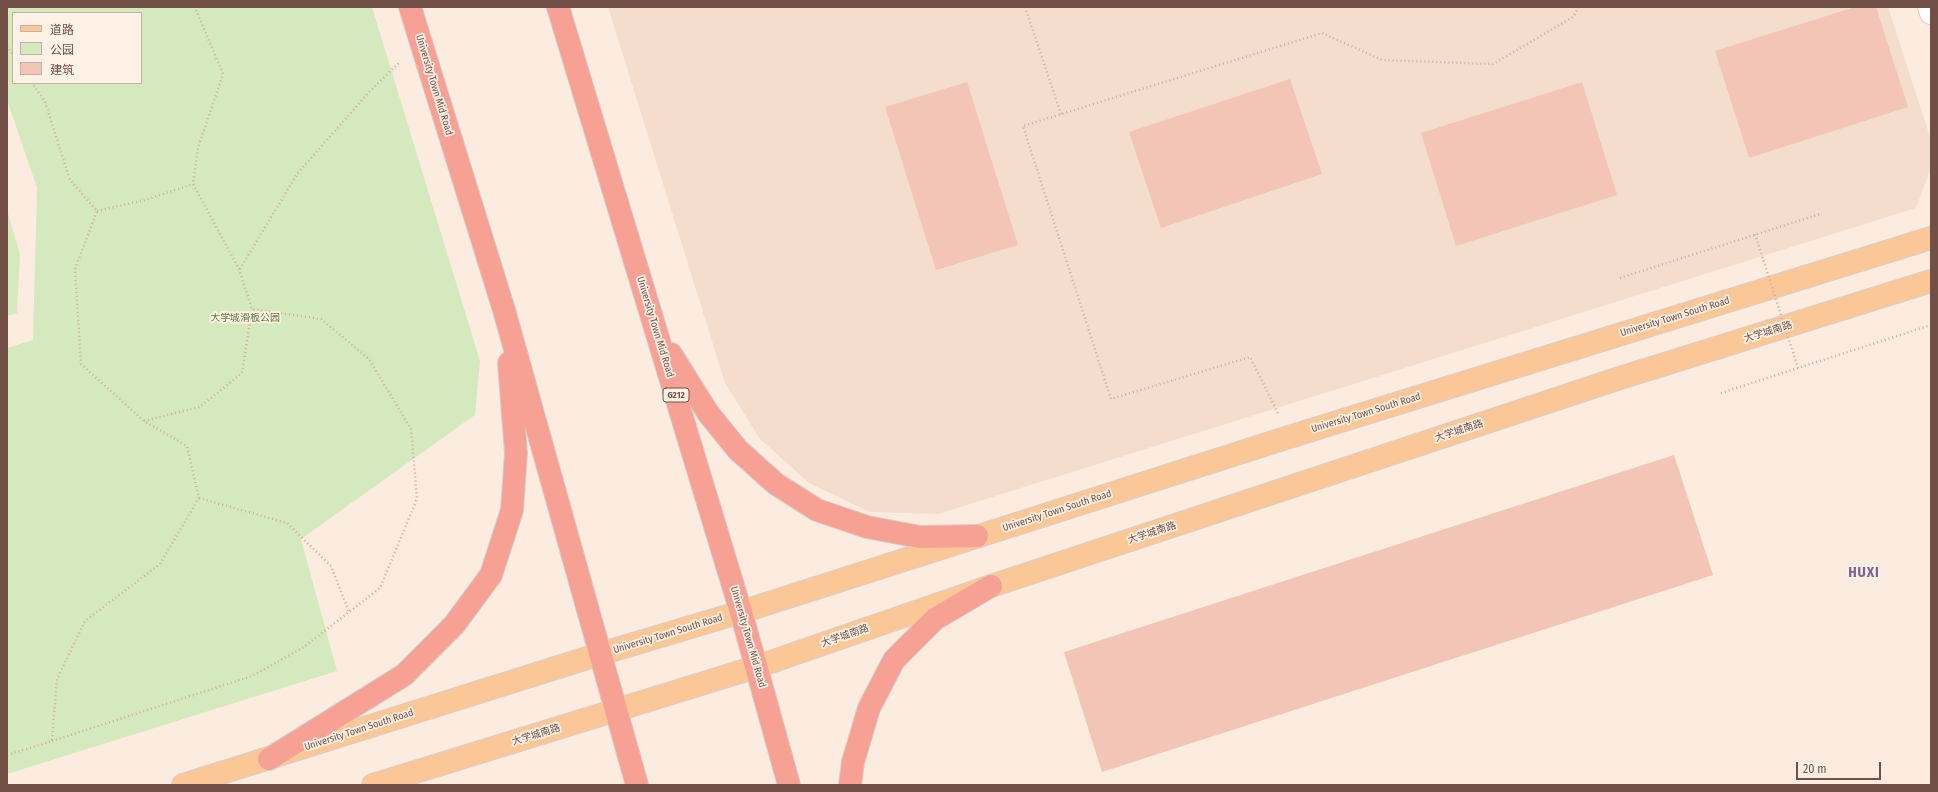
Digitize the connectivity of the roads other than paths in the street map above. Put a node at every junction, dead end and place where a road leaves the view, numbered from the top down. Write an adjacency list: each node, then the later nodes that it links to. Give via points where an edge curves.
1 (410, 7): 7 (highway, University Town Mid Road)
2 (558, 7): 8 (highway, University Town Mid Road / G212)
3 (1929, 7): 4 (street)
4 (1931, 13)
5 (1931, 238): 9 (main road, University Town South Road)
6 (1931, 282): 10 (main road, 大学城南路, via 1648,369)
7 (504, 310): 12 (highway, University Town Mid Road); 15 (highway, via 516,452 512,510 491,575 454,626 404,675)
8 (655, 328): 9 (highway, via 708,413 738,450 776,484 817,510 867,527 920,537); 11 (highway, University Town Mid Road / G212)
9 (977, 536): 11 (main road, University Town South Road)
10 (991, 586): 13 (main road, 大学城南路); 20 (highway, via 935,619 894,660 869,708 853,762)
11 (742, 612): 12 (main road, University Town South Road); 13 (highway, University Town Mid Road / G212)
12 (600, 654): 14 (highway, University Town Mid Road); 15 (main road, University Town South Road)
13 (756, 667): 14 (main road, 大学城南路); 19 (highway, University Town Mid Road / G212)
14 (616, 710): 17 (main road, 大学城南路); 18 (highway, University Town Mid Road)
15 (269, 758): 16 (main road, University Town South Road)
16 (183, 785)
17 (373, 785)
18 (637, 785)
19 (789, 785)
20 (850, 785)

